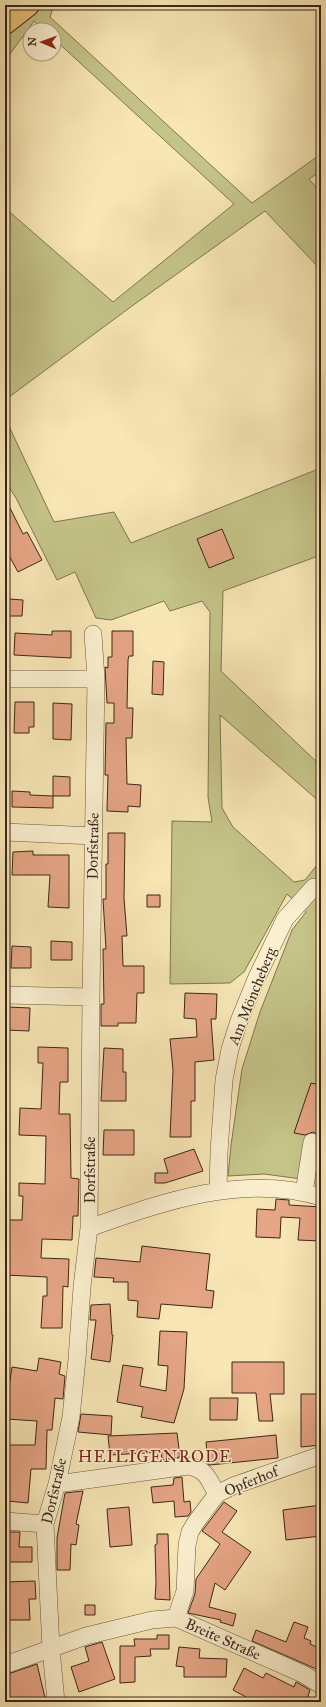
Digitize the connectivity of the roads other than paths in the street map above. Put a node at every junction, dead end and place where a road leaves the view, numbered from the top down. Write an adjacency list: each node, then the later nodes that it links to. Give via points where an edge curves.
1 (28, 5): 2 (main road)
2 (5, 23)
3 (94, 634): 5 (street, Dorfstraße)
4 (5, 679): 5 (street)
5 (96, 679): 7 (street, Dorfstraße)
6 (5, 832): 7 (street)
7 (94, 836): 10 (street, Dorfstraße)
8 (314, 887): 12 (street, Am Möncheberg, via 285,919 257,977 230,1049 224,1080 218,1152)
9 (5, 995): 10 (street)
10 (91, 997): 15 (street, Dorfstraße)
11 (312, 1142): 13 (street)
12 (218, 1190): 13 (street, via 262,1187); 15 (street, via 155,1205)
13 (304, 1192): 14 (street)
14 (321, 1197)
15 (89, 1228): 17 (street, Dorfstraße, via 71,1417)
16 (321, 1455): 18 (street, Opferhof)
17 (57, 1484): 18 (street, via 188,1466 198,1468 205,1474); 20 (street, Dorfstraße)
18 (217, 1494): 21 (street, Opferhof, via 190,1532 185,1591)
19 (5, 1521): 20 (street)
20 (45, 1524): 22 (street, Dorfstraße)
21 (176, 1618): 22 (street, Breite Straße, via 152,1620 118,1628); 24 (street, Breite Straße, via 303,1674)
22 (51, 1649): 23 (street, Breite Straße); 25 (street, Dorfstraße)
23 (5, 1665)
24 (321, 1685)
25 (56, 1702)

